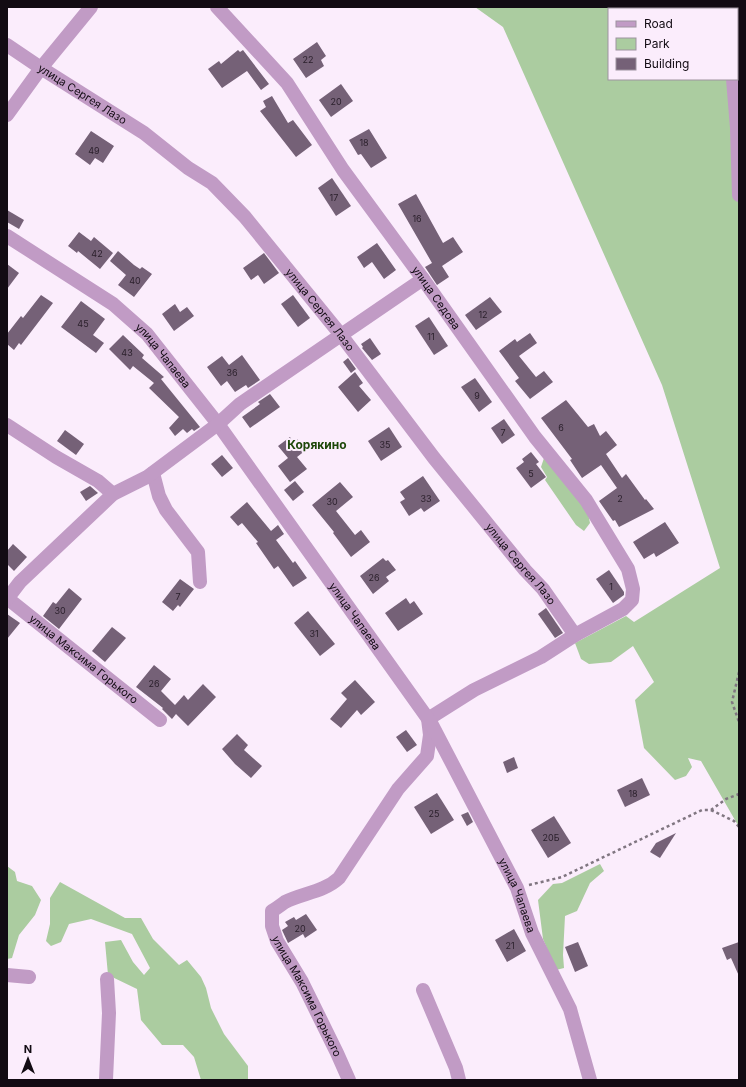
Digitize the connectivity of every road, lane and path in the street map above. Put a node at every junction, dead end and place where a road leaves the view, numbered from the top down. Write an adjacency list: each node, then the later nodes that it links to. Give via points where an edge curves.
1 (91, 7): 4 (street)
2 (217, 7): 9 (street, улица Седова, via 286,83 343,170)
3 (7, 45): 4 (street, улица Сергея Лазо)
4 (41, 68): 6 (street); 10 (street, улица Сергея Лазо, via 144,133 188,168 212,183 245,217)
5 (733, 80): 7 (street)
6 (7, 115)
7 (739, 195)
8 (7, 236): 11 (street, улица Чапаева, via 114,304 147,334)
9 (423, 279): 10 (street); 17 (street, улица Седова, via 535,437 586,500 628,569 633,590 632,600 623,609)
10 (341, 335): 11 (street, via 240,404); 17 (street, улица Сергея Лазо, via 434,458 544,590)
11 (218, 424): 13 (street); 19 (street, улица Чапаева)
12 (7, 425): 14 (street, via 98,481)
13 (153, 473): 14 (street); 15 (street, via 166,510 198,552)
14 (113, 494): 16 (street, via 20,582)
15 (200, 582)
16 (7, 598): 20 (street, улица Максима Горького)
17 (575, 635): 19 (street, via 541,657 474,690)
18 (739, 672): 21 (path, via 732,702)
19 (428, 719): 25 (street, улица Чапаева); 31 (street, улица Максима Горького, via 430,735 427,756 398,789 339,878 328,886 284,903 272,911 272,926 277,941 302,982)
20 (160, 720)
21 (739, 722)
22 (739, 794): 23 (path, via 726,799)
23 (711, 810): 24 (path, via 734,821); 25 (path, via 702,810 562,877)
24 (739, 827)
25 (517, 888): 33 (street, улица Чапаева, via 532,933 570,1009)
26 (7, 975): 27 (street)
27 (29, 977)
28 (107, 979): 30 (street, via 109,1013)
29 (423, 990): 32 (street)
30 (106, 1080)
31 (349, 1080)
32 (459, 1080)
33 (590, 1080)

